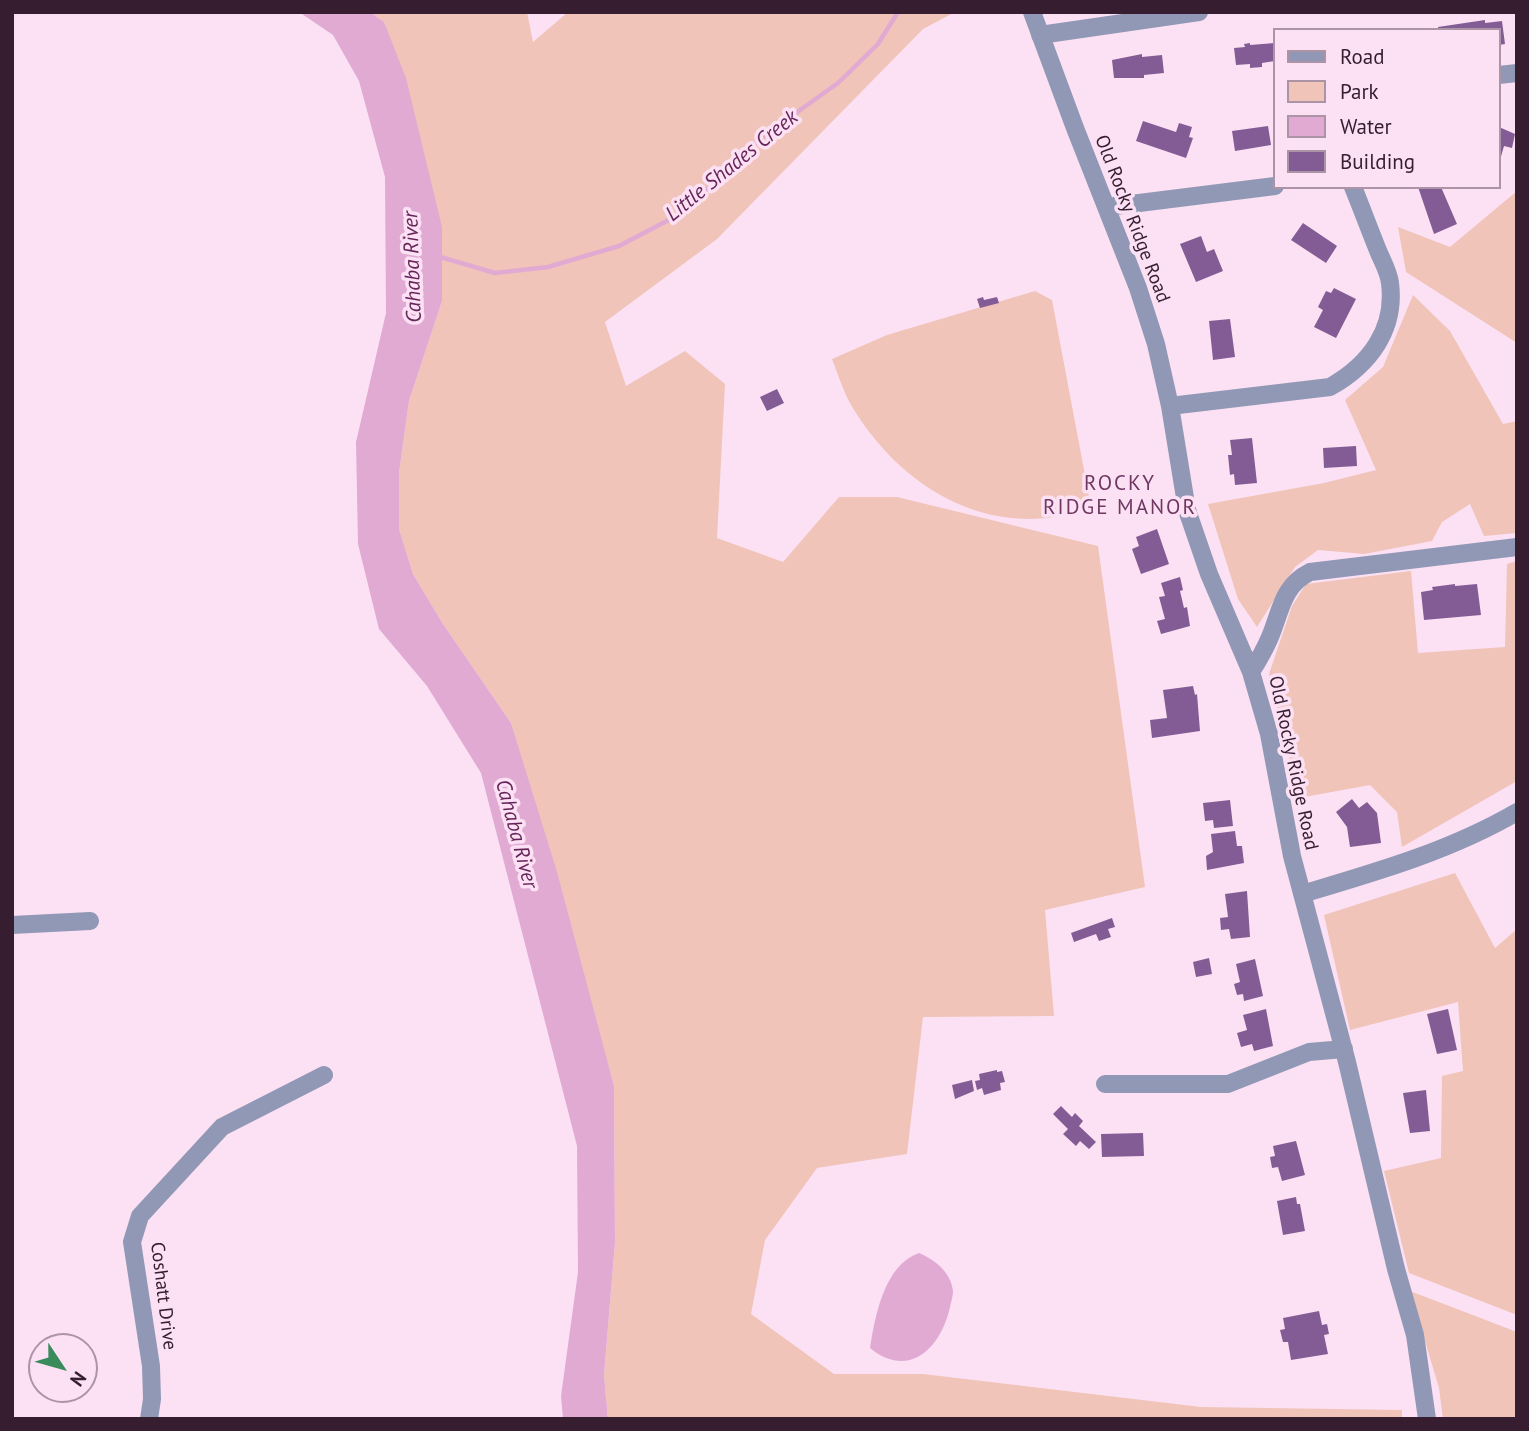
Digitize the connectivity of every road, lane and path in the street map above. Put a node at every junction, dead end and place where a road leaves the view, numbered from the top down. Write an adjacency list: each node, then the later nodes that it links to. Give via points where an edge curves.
1 (1032, 12): 3 (street, Old Rocky Ridge Road)
2 (1199, 12): 3 (street)
3 (1040, 36): 6 (street, Old Rocky Ridge Road)
4 (1274, 186): 6 (street)
5 (1354, 189): 7 (street, via 1390,281 1391,309 1373,352 1351,375 1330,387)
6 (1107, 207): 7 (street, Old Rocky Ridge Road, via 1142,299)
7 (1170, 406): 9 (street, Old Rocky Ridge Road, via 1186,510)
8 (1517, 547): 9 (street, via 1310,572 1283,597 1270,637)
9 (1251, 672): 11 (street, Old Rocky Ridge Road, via 1269,734)
10 (1517, 812): 11 (street, via 1481,833 1392,867)
11 (1302, 894): 14 (street, Old Rocky Ridge Road)
12 (90, 921): 13 (street)
13 (12, 925)
14 (1344, 1049): 16 (street, via 1309,1052 1228,1084); 18 (street, Old Rocky Ridge Road, via 1415,1335)
15 (324, 1075): 17 (street, Coshatt Drive, via 222,1127 140,1216 132,1242 151,1366)
16 (1105, 1084)
17 (149, 1419)
18 (1427, 1419)

